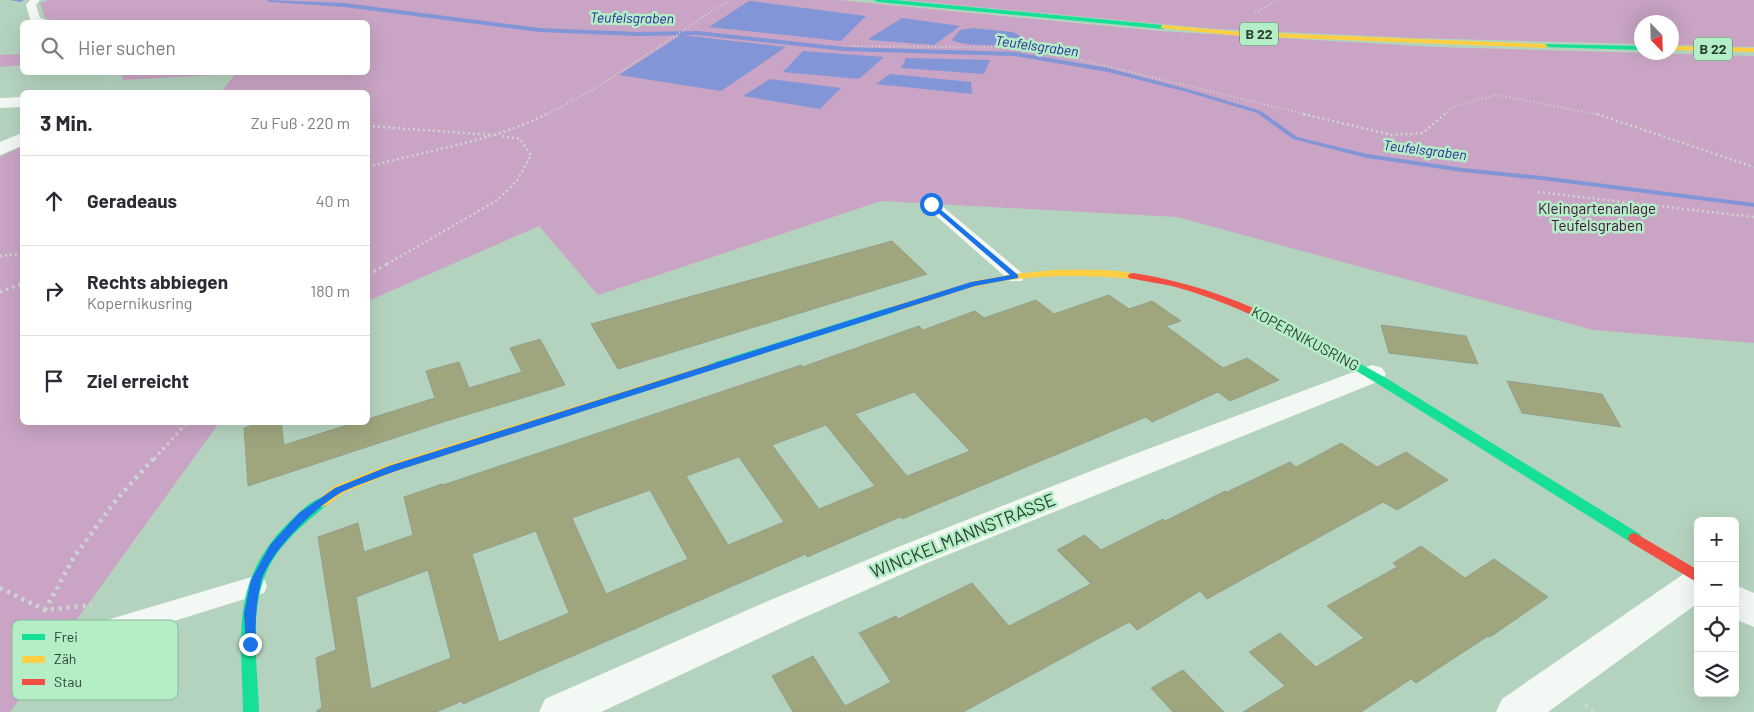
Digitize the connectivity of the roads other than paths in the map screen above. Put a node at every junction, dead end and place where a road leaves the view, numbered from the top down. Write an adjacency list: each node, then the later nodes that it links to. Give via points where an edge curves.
1 (36, 0): 3 (lane, via 31,5)
2 (877, 0): 4 (street, B 22, via 1242,34)
3 (35, 20)
4 (1634, 48)
5 (1679, 48): 6 (street, B 22)
6 (1754, 50)
7 (20, 102): 8 (street)
8 (0, 103)
9 (931, 204): 10 (lane)
10 (1016, 277): 11 (street, KOPERNIKUSRING, via 1073,271 1119,274 1195,290 1281,323); 14 (street, KOPERNIKUSRING, via 974,284 392,468 338,490 302,516 274,548)
11 (1372, 374): 12 (street, KOPERNIKUSRING); 19 (street, WINCKELMANNSTRASSE, via 913,555)
12 (1694, 575)
13 (1694, 585): 20 (street)
14 (255, 586): 17 (lane); 18 (street, KOPERNIKUSRING, via 250,613)
15 (1739, 603): 16 (street)
16 (1754, 612)
17 (143, 620)
18 (251, 712)
19 (559, 712)
20 (1516, 712)

